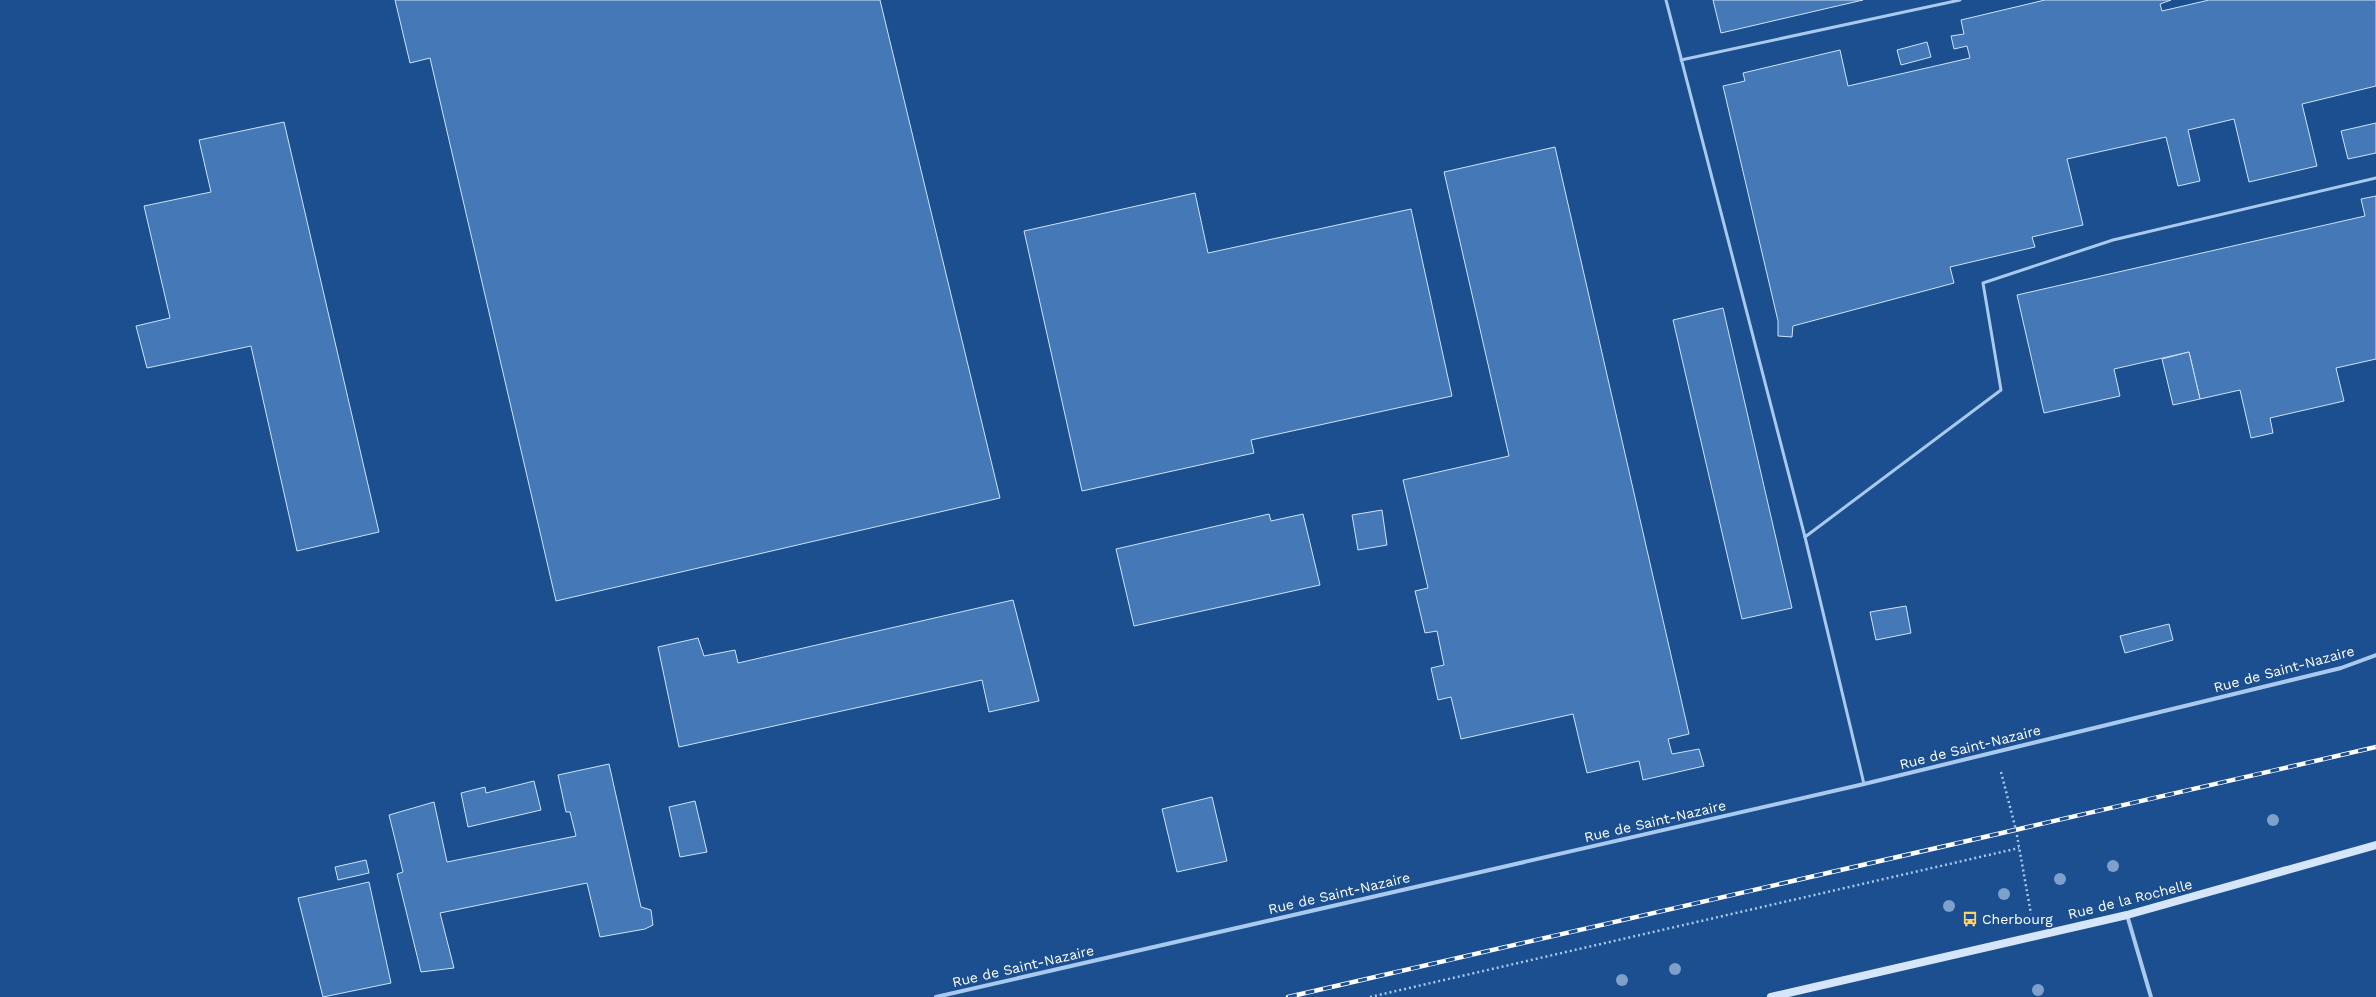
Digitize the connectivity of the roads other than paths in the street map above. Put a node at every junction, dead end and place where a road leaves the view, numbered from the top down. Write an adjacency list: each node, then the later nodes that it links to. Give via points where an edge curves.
1 (1666, 0): 3 (lane)
2 (1960, 0): 3 (lane)
3 (1681, 60): 5 (lane)
4 (2376, 178): 5 (lane, via 2113,240 1983,283 2001,390)
5 (1805, 536): 7 (lane)
6 (2376, 655): 7 (street, Rue de Saint-Nazaire, via 2341,668)
7 (1864, 784): 10 (street, Rue de Saint-Nazaire)
8 (2376, 845): 9 (main road, Rue de la Rochelle)
9 (2127, 915): 11 (main road, Rue de la Rochelle); 12 (street)
10 (936, 997)
11 (1771, 997)
12 (2151, 997)

